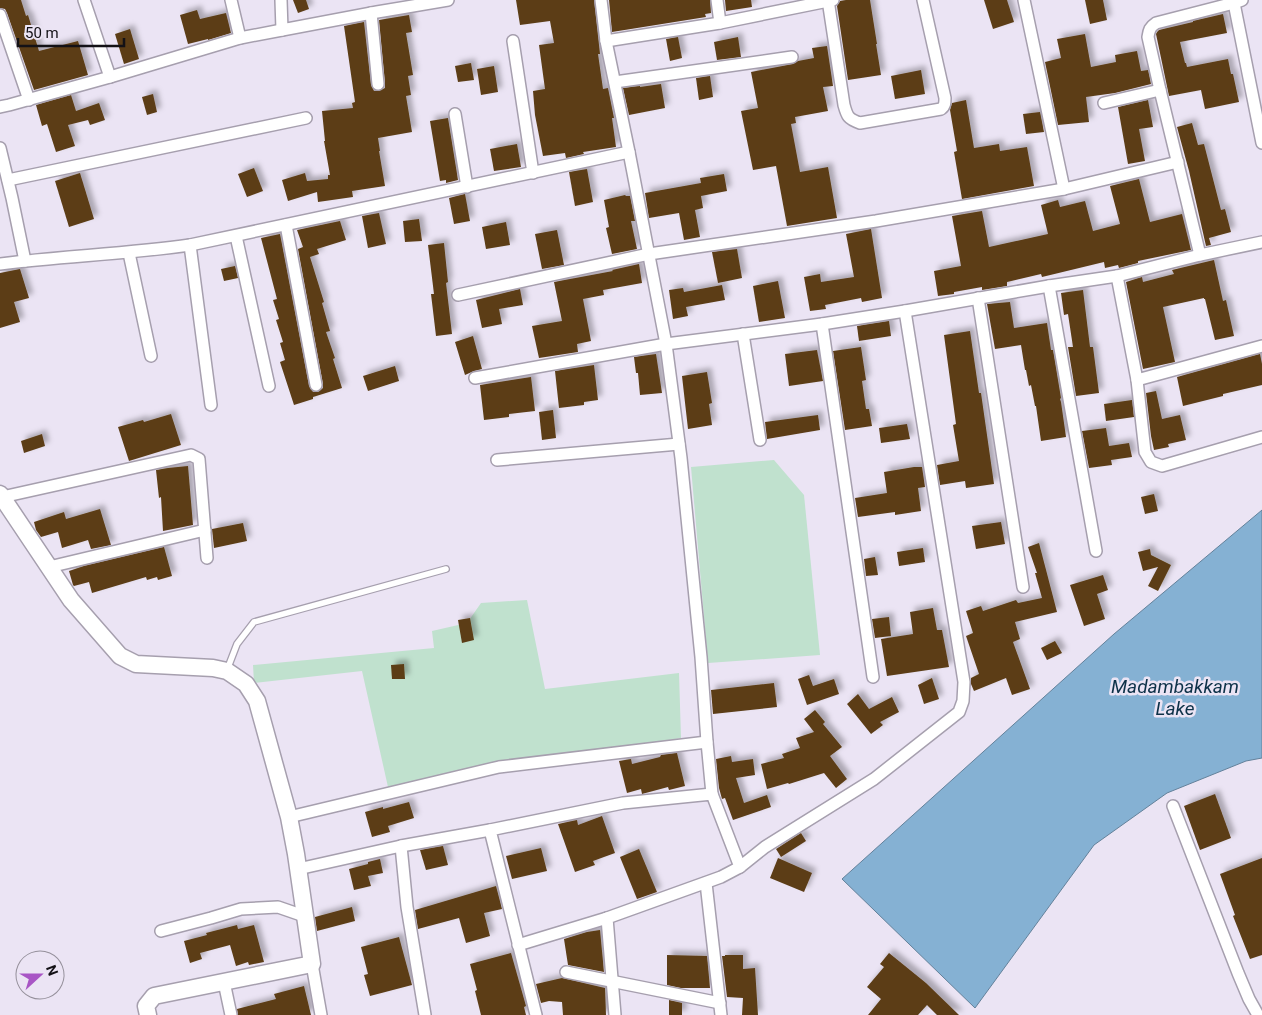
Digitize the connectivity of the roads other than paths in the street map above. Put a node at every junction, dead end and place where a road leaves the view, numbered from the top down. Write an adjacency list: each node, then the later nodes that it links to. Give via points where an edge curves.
1 (84, 0): 19 (street)
2 (231, 0): 15 (street)
3 (282, 0): 14 (street)
4 (448, 0): 11 (street)
5 (601, 0): 17 (street)
6 (717, 0): 13 (street)
7 (829, 0): 8 (street, via 846,115 860,123 944,107 945,98); 13 (street)
8 (923, 0)
9 (1024, 0): 35 (street)
10 (1236, 1): 22 (street, via 1152,25 1148,37); 28 (street)
11 (375, 8): 14 (street); 21 (street)
12 (0, 15): 23 (street)
13 (720, 23): 17 (street)
14 (282, 30): 15 (street)
15 (240, 38): 19 (street)
16 (513, 41): 32 (street)
17 (606, 41): 20 (street)
18 (792, 57): 20 (street)
19 (110, 77): 23 (street)
20 (615, 82): 30 (street)
21 (378, 84)
22 (1160, 90): 24 (street); 31 (street)
23 (29, 100): 25 (street)
24 (1104, 103)
25 (0, 107)
26 (455, 114): 34 (street)
27 (306, 118): 33 (street)
28 (1262, 144)
29 (0, 148): 33 (street)
30 (629, 152): 32 (street); 41 (street)
31 (1178, 162): 35 (street); 42 (street)
32 (533, 173): 34 (street)
33 (8, 180): 43 (street)
34 (467, 187): 36 (street)
35 (1064, 189): 41 (street, via 876,221)
36 (286, 225): 37 (street); 57 (street)
37 (236, 236): 39 (street); 58 (street)
38 (1262, 242): 42 (street)
39 (190, 245): 40 (street); 59 (street)
40 (129, 252): 43 (street); 54 (street)
41 (649, 254): 47 (street); 52 (street)
42 (1200, 255): 45 (street)
43 (25, 261): 44 (street)
44 (0, 264)
45 (1117, 276): 46 (street); 56 (street)
46 (1049, 286): 48 (street); 66 (street)
47 (458, 295)
48 (978, 298): 49 (street); 70 (street)
49 (905, 311): 50 (street); 79 (street, via 964,682 963,701 959,712 874,779)
50 (822, 324): 51 (street); 72 (street)
51 (743, 334): 52 (street); 61 (street)
52 (666, 344): 55 (street); 62 (street)
53 (1262, 346): 56 (street)
54 (151, 356)
55 (476, 378)
56 (1137, 380): 60 (street, via 1145,452 1151,462 1162,466)
57 (316, 385)
58 (269, 386)
59 (211, 406)
60 (1262, 437)
61 (760, 440)
62 (679, 444): 63 (street); 73 (street)
63 (497, 460)
64 (1, 496): 65 (street, via 191,455 199,459); 68 (street)
65 (205, 530): 67 (street); 68 (street)
66 (1096, 551)
67 (207, 558)
68 (48, 567): 71 (street, via 71,600 120,656 136,664)
69 (446, 568): 71 (lane, via 254,622 237,644)
70 (1022, 587)
71 (227, 671): 76 (street, via 246,684 257,701)
72 (873, 677)
73 (707, 742): 74 (street); 76 (street, via 499,767)
74 (712, 794): 77 (street, via 623,803); 79 (street)
75 (1173, 806): 98 (street, via 1238,973)
76 (289, 817): 80 (street)
77 (490, 830): 78 (street); 85 (street)
78 (401, 846): 80 (street); 94 (street, via 407,907)
79 (740, 867): 81 (street)
80 (298, 869): 82 (street)
81 (706, 883): 83 (street); 90 (street)
82 (304, 916): 84 (street, via 278,907 241,909); 86 (street)
83 (607, 918): 85 (street); 88 (street)
84 (161, 931)
85 (518, 945): 95 (street)
86 (312, 964): 89 (street); 93 (street)
87 (566, 972): 88 (street)
88 (612, 981): 90 (street); 96 (street)
89 (224, 982): 91 (street, via 154,996 146,1006); 92 (street)
90 (720, 1003): 97 (street)
91 (148, 1015)
92 (231, 1015)
93 (320, 1015)
94 (425, 1015)
95 (536, 1015)
96 (615, 1015)
97 (721, 1015)
98 (1258, 1015)

